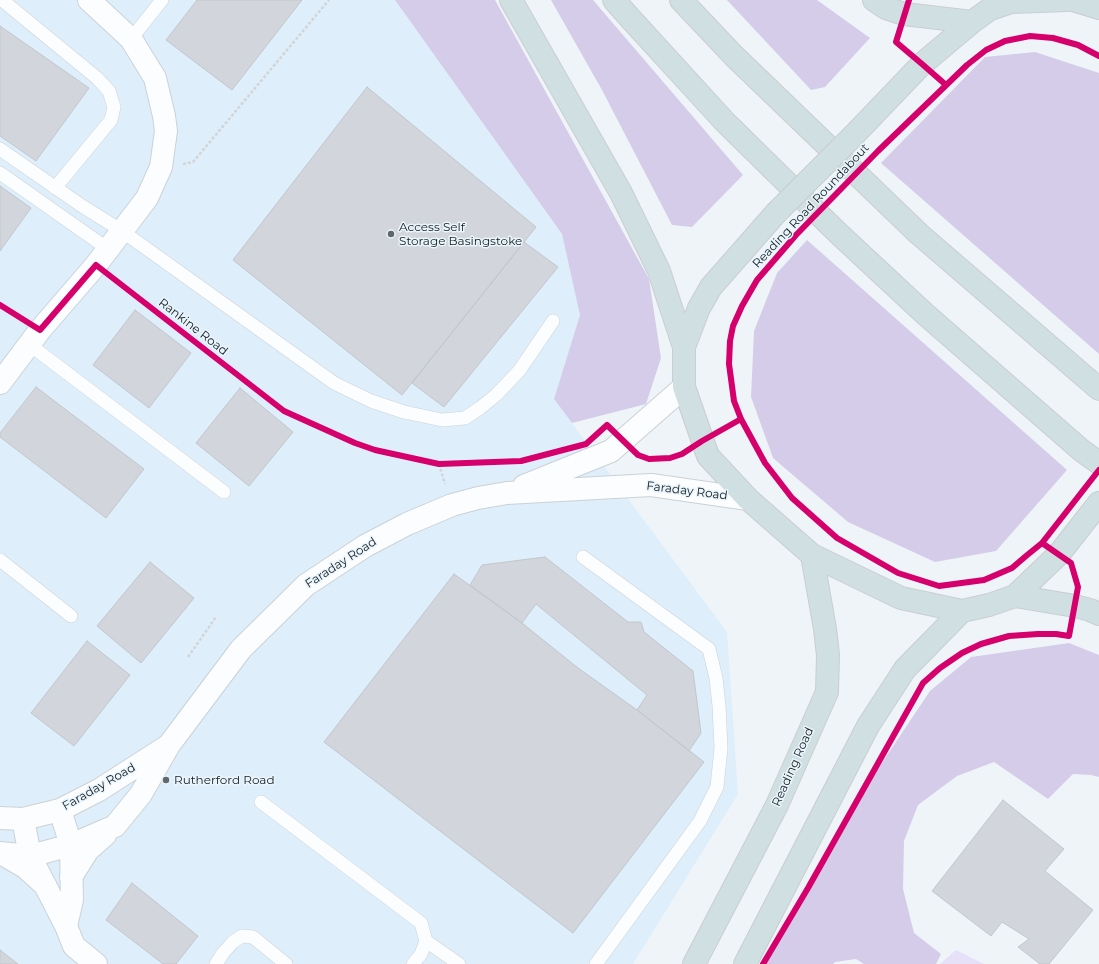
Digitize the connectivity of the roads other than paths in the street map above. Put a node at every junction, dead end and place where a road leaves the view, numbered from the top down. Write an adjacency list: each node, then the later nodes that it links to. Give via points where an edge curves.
1 (2, 0): 16 (lane, via 97,78 109,91 114,107 111,120)
2 (89, 0): 13 (street)
3 (162, 0): 13 (lane)
4 (511, 0): 21 (highway, via 621,192 659,271)
5 (614, 0): 25 (highway, via 725,122 839,234 925,314)
6 (681, 0): 24 (highway, via 734,56 919,234)
7 (874, 0): 12 (highway, via 886,8 904,14)
8 (1067, 0): 10 (highway, Reading Road Roundabout)
9 (1073, 0): 11 (highway)
10 (1012, 1): 12 (highway, Reading Road Roundabout, via 990,9)
11 (1099, 8)
12 (972, 22): 21 (highway, Reading Road Roundabout, bridge, via 922,64 776,213 710,287)
13 (131, 39): 17 (street, via 155,78 166,131 161,167 147,198)
14 (0, 149): 16 (lane)
15 (0, 173): 18 (lane)
16 (55, 188): 17 (lane)
17 (122, 231): 18 (street); 19 (lane, via 334,383 371,401 404,412 442,420 465,418 496,395 519,371)
18 (108, 249): 20 (street)
19 (553, 321)
20 (30, 345): 22 (street); 26 (lane)
21 (684, 347): 23 (highway, Reading Road Roundabout)
22 (0, 383)
23 (684, 387): 27 (street, Faraday Road, via 611,452); 28 (highway, Reading Road Roundabout, via 708,456)
24 (1099, 389)
25 (1099, 463)
26 (224, 492)
27 (507, 493): 28 (street, Faraday Road, via 652,485); 37 (street, Faraday Road, via 452,505 407,524 365,546 306,585 241,649)
28 (748, 499): 30 (highway, Reading Road Roundabout)
29 (1099, 503): 33 (highway, Reading Road Roundabout, via 1059,554)
30 (812, 555): 34 (highway, Reading Road Roundabout, via 901,598); 56 (highway, Reading Road, via 828,655 827,692 777,805)
31 (583, 558): 55 (lane, via 709,649 716,678 721,748 717,787 700,821)
32 (0, 560): 36 (lane)
33 (1014, 596): 34 (highway, Reading Road Roundabout); 35 (highway, via 1075,606)
34 (962, 611): 57 (highway, via 905,669 868,726)
35 (1099, 614)
36 (71, 616)
37 (169, 745): 39 (street, Faraday Road, via 99,790); 42 (street, Faraday Road, via 141,794)
38 (261, 802): 49 (lane, via 421,922)
39 (60, 810): 41 (street, Faraday Road); 43 (street)
40 (0, 818): 41 (street, Faraday Road)
41 (23, 819): 45 (street)
42 (115, 826): 43 (street, Faraday Road); 46 (street, via 88,850)
43 (71, 845): 45 (street, Faraday Road); 46 (street)
44 (1, 853): 45 (street, Faraday Road); 47 (street, via 25,867)
45 (30, 856): 47 (street)
46 (71, 878): 48 (street, via 72,900)
47 (45, 885): 48 (street)
48 (66, 926): 50 (street, via 74,946)
49 (426, 941): 53 (lane, via 422,954); 54 (lane)
50 (96, 964)
51 (216, 964): 52 (lane, via 232,942 242,936 253,937)
52 (286, 964)
53 (413, 964)
54 (459, 964)
55 (596, 964)
56 (694, 964)
57 (746, 964)

